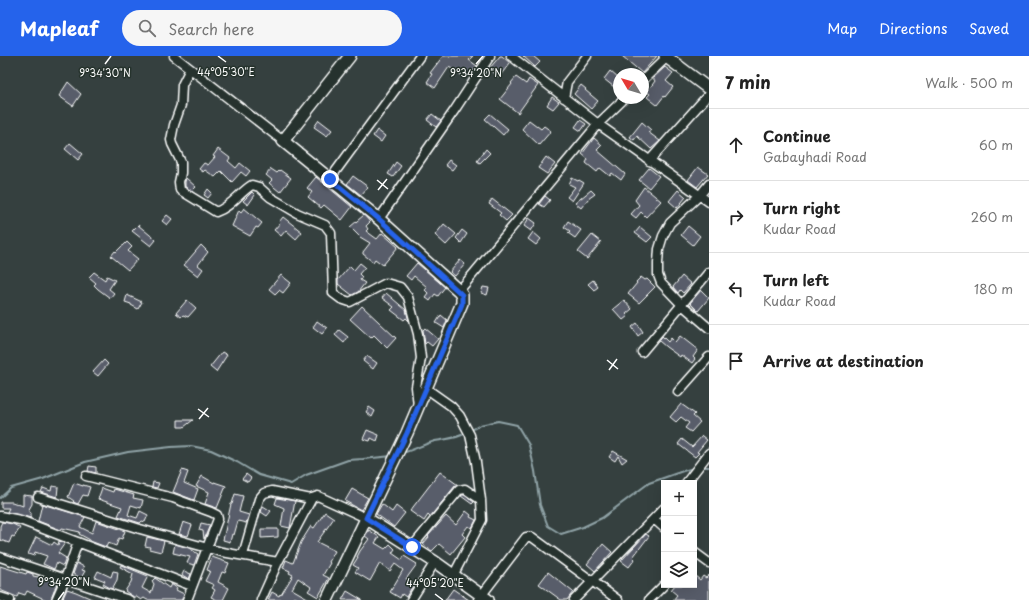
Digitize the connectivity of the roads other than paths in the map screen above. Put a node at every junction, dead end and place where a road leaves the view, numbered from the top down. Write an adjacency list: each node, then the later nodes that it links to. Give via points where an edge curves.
1 (174, 56): 8 (street)
2 (350, 56): 15 (street)
3 (420, 56): 17 (street)
4 (490, 56): 21 (street)
5 (511, 56): 12 (street)
6 (587, 56): 12 (street, via 570,76)
7 (667, 56): 9 (street); 10 (street)
8 (190, 69): 15 (street); 30 (street, via 182,85 181,105 171,140 182,167 180,190 216,212 231,204 252,185 297,213 325,225 332,233 333,294 341,299 350,302 386,283 400,287 408,297 418,334 421,358 416,387)
9 (649, 74)
10 (709, 89)
11 (709, 94): 16 (street)
12 (564, 98): 14 (street)
13 (619, 104): 14 (street)
14 (598, 124): 16 (street); 23 (street)
15 (283, 141): 17 (street)
16 (649, 161): 19 (street)
17 (330, 179): 21 (street)
18 (709, 184): 19 (street)
19 (700, 195): 20 (street); 24 (street, via 670,223 659,249 658,275 661,283)
20 (709, 202)
21 (379, 219): 23 (street)
22 (709, 272): 24 (street)
23 (459, 292): 28 (street, via 462,295 462,304)
24 (681, 304): 25 (street); 26 (street)
25 (709, 328)
26 (642, 352)
27 (709, 358): 29 (street)
28 (427, 389): 30 (street); 36 (street, via 451,406 460,416 470,435)
29 (678, 392)
30 (418, 407): 39 (street)
31 (709, 453): 33 (street)
32 (86, 476): 43 (street, via 173,498 215,513 218,519)
33 (688, 480)
34 (38, 497): 43 (street)
35 (311, 499): 39 (street, via 318,496); 45 (street, via 272,491 264,493 259,499); 48 (street)
36 (481, 500): 44 (street, via 465,489 459,490); 51 (street, via 482,520)
37 (661, 511): 40 (street)
38 (0, 516): 42 (street, via 20,520)
39 (366, 518): 44 (street); 63 (street)
40 (654, 519): 41 (street); 53 (street)
41 (661, 525)
42 (78, 542): 52 (street); 54 (street)
43 (208, 547): 45 (street); 54 (street)
44 (412, 547): 49 (street)
45 (243, 555): 48 (street)
46 (697, 555): 50 (street)
47 (0, 557): 52 (street)
48 (278, 562): 62 (street)
49 (435, 562): 51 (street); 64 (street)
50 (709, 563)
51 (454, 574): 57 (street)
52 (65, 579): 59 (street); 60 (street)
53 (592, 581): 57 (street, via 529,536); 65 (street); 66 (street)
54 (192, 586): 61 (street)
55 (661, 588): 67 (street)
56 (0, 597): 58 (street)
57 (482, 598)
58 (10, 600)
59 (56, 600)
60 (129, 600)
61 (187, 600)
62 (261, 600)
63 (327, 600)
64 (411, 600)
65 (574, 600)
66 (618, 600)
67 (649, 600)

